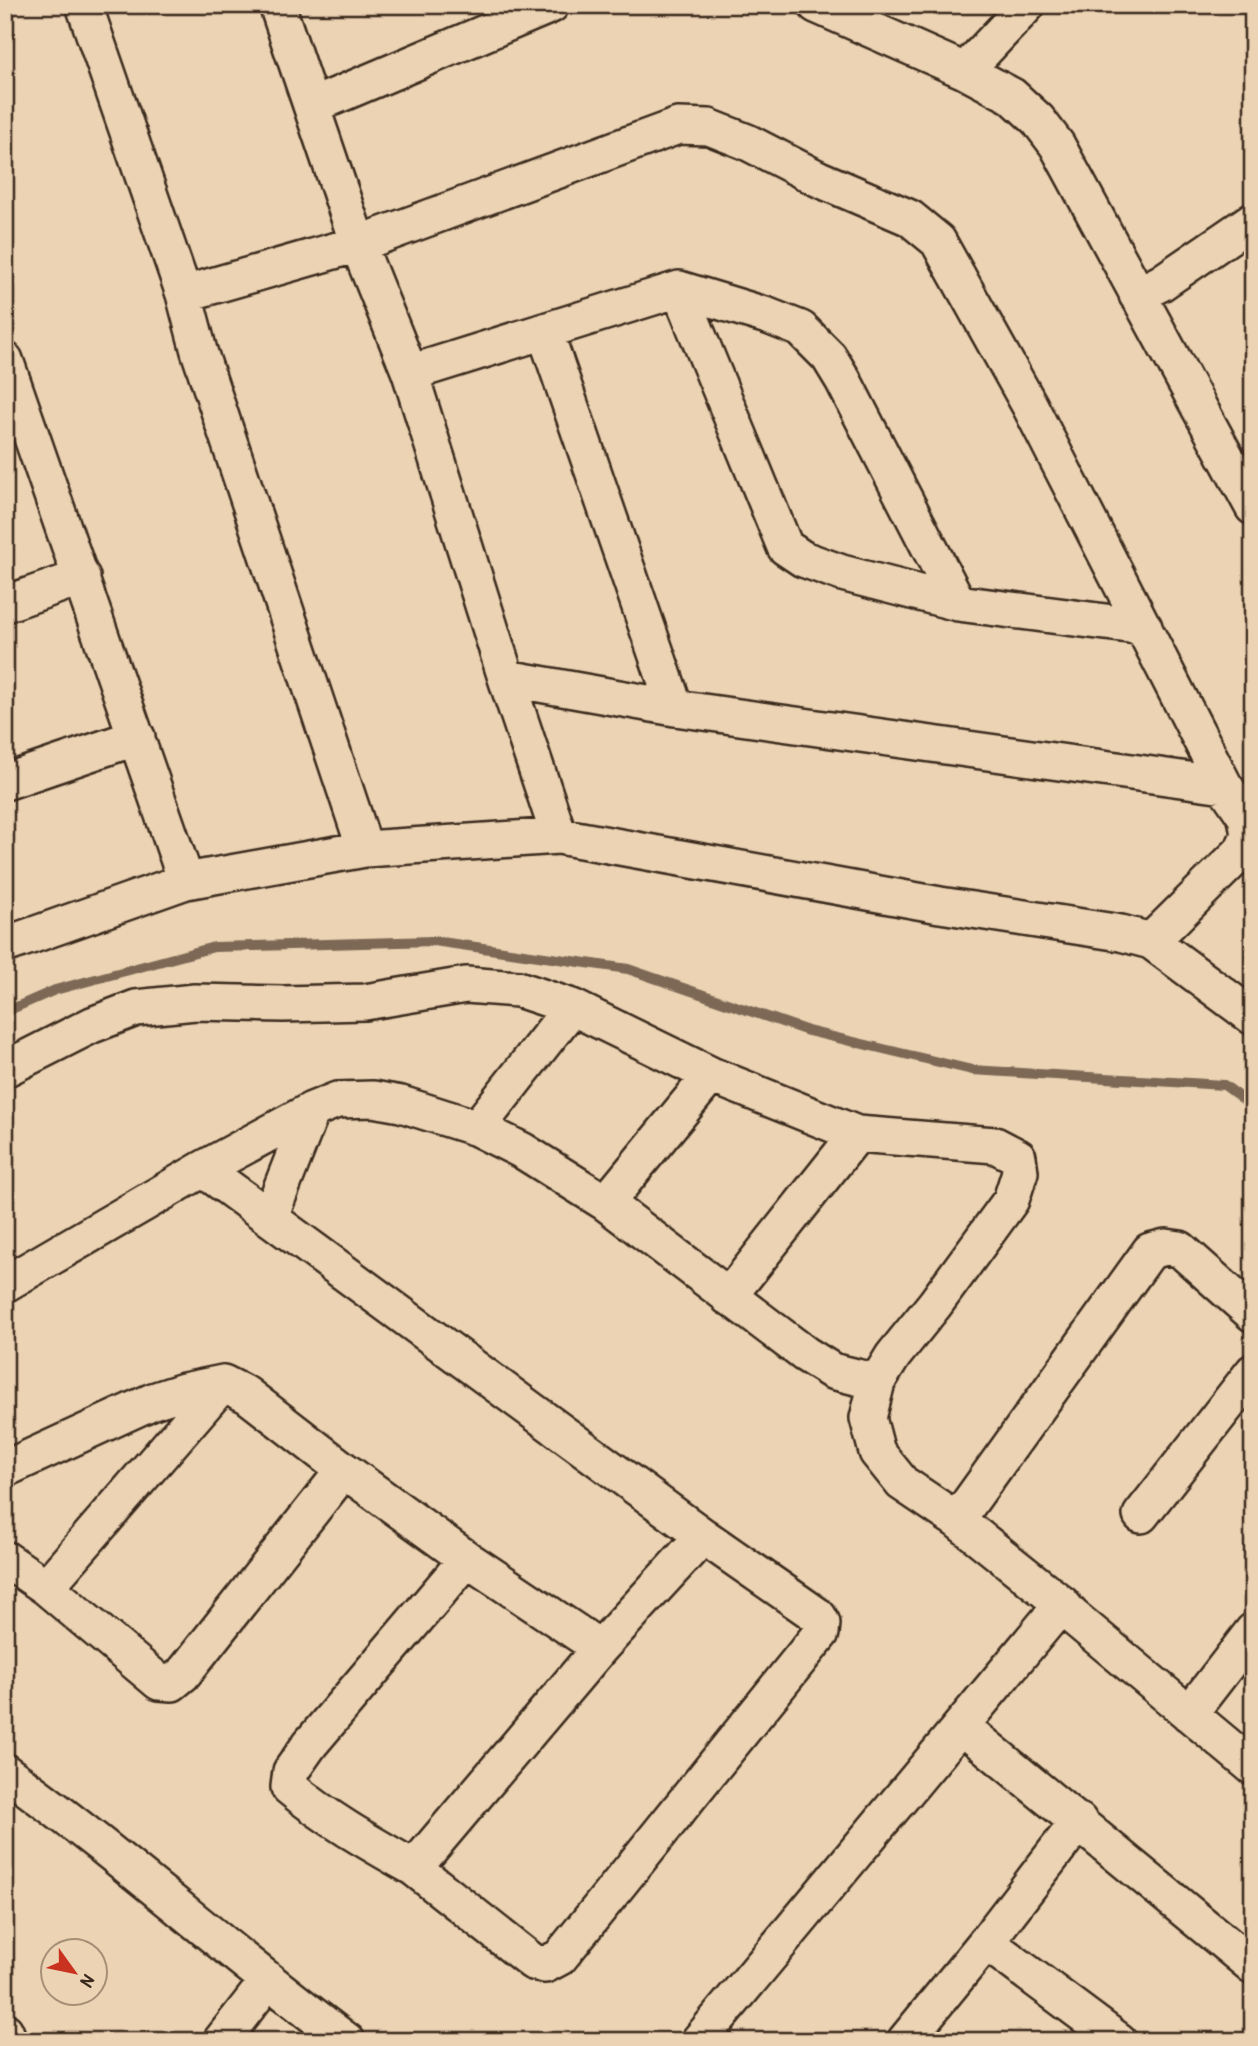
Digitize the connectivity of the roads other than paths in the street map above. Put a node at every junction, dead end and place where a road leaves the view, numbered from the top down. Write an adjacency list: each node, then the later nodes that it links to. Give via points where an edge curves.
1 (84, 5): 11 (street)
2 (277, 5): 7 (street)
3 (551, 5): 7 (street)
4 (816, 5): 6 (street)
5 (1027, 5): 6 (street)
6 (965, 71): 12 (street, via 1012,96 1038,120)
7 (312, 106): 9 (street)
8 (1253, 220): 12 (street)
9 (358, 244): 11 (street); 15 (street); 20 (street, via 678,126 709,127 747,142 910,218 938,241 955,269)
10 (679, 289): 13 (street); 18 (street, via 801,329 830,357); 18 (street, via 785,547 842,573)
11 (184, 294): 27 (street, via 229,444)
12 (1138, 295): 16 (street)
13 (545, 332): 15 (street); 22 (street)
14 (5, 360): 17 (street)
15 (410, 373): 21 (street)
16 (1253, 507)
17 (82, 577): 19 (street); 23 (street)
18 (958, 603): 20 (street)
19 (5, 604)
20 (1144, 627): 25 (street)
21 (506, 678): 22 (street); 26 (street)
22 (675, 708): 25 (street)
23 (137, 737): 24 (street); 28 (street)
24 (5, 782)
25 (1224, 785): 29 (street, via 1246,817 1249,835 1242,851)
26 (559, 835): 27 (street); 29 (street, via 940,905 1121,933)
27 (365, 849): 28 (street)
28 (186, 880): 30 (street)
29 (1151, 942): 32 (street)
30 (5, 945)
31 (572, 1007): 33 (street, via 518,989 466,985 365,1002 195,1002 136,1008); 34 (street); 36 (street)
32 (1253, 1017)
33 (5, 1069)
34 (711, 1075): 37 (street); 39 (street)
35 (312, 1110): 36 (street, via 337,1100 373,1099); 38 (street); 40 (street)
36 (477, 1128): 39 (street)
37 (857, 1134): 42 (street); 45 (street, via 995,1145 1018,1157 1020,1172 1011,1200)
38 (203, 1169): 40 (street); 41 (street)
39 (606, 1203): 42 (street)
40 (270, 1217): 51 (street)
41 (5, 1284)
42 (728, 1297): 45 (street, via 832,1371)
43 (1253, 1314): 50 (street, via 1180,1250 1150,1251)
44 (1253, 1372): 49 (street)
45 (877, 1382): 50 (street, via 868,1418 877,1452 901,1483)
46 (223, 1383): 47 (street, via 153,1401); 48 (street, via 247,1395); 54 (street)
47 (5, 1469)
48 (344, 1470): 53 (street); 54 (street, via 172,1683 159,1682)
49 (1141, 1515)
50 (957, 1520): 55 (street)
51 (703, 1536): 57 (street); 63 (street, via 818,1616 821,1633 560,1957 545,1965 533,1962)
52 (5, 1559): 54 (street)
53 (467, 1559): 57 (street); 63 (street, via 291,1771 289,1787 309,1804)
54 (46, 1587)
55 (1062, 1604): 58 (street); 59 (street)
56 (1253, 1631): 58 (street)
57 (600, 1648): 63 (street)
58 (1189, 1714): 60 (street)
59 (961, 1726): 62 (street); 72 (street)
60 (1253, 1767)
61 (5, 1772): 66 (street, via 164,1894)
62 (1079, 1821): 64 (street); 65 (street)
63 (414, 1868)
64 (986, 1942): 68 (street); 73 (street)
65 (1253, 1966)
66 (267, 1982): 70 (street); 71 (street)
67 (5, 2031): 69 (street)
68 (1101, 2036)
69 (9, 2041)
70 (221, 2041)
71 (347, 2041)
72 (699, 2041)
73 (905, 2041)

